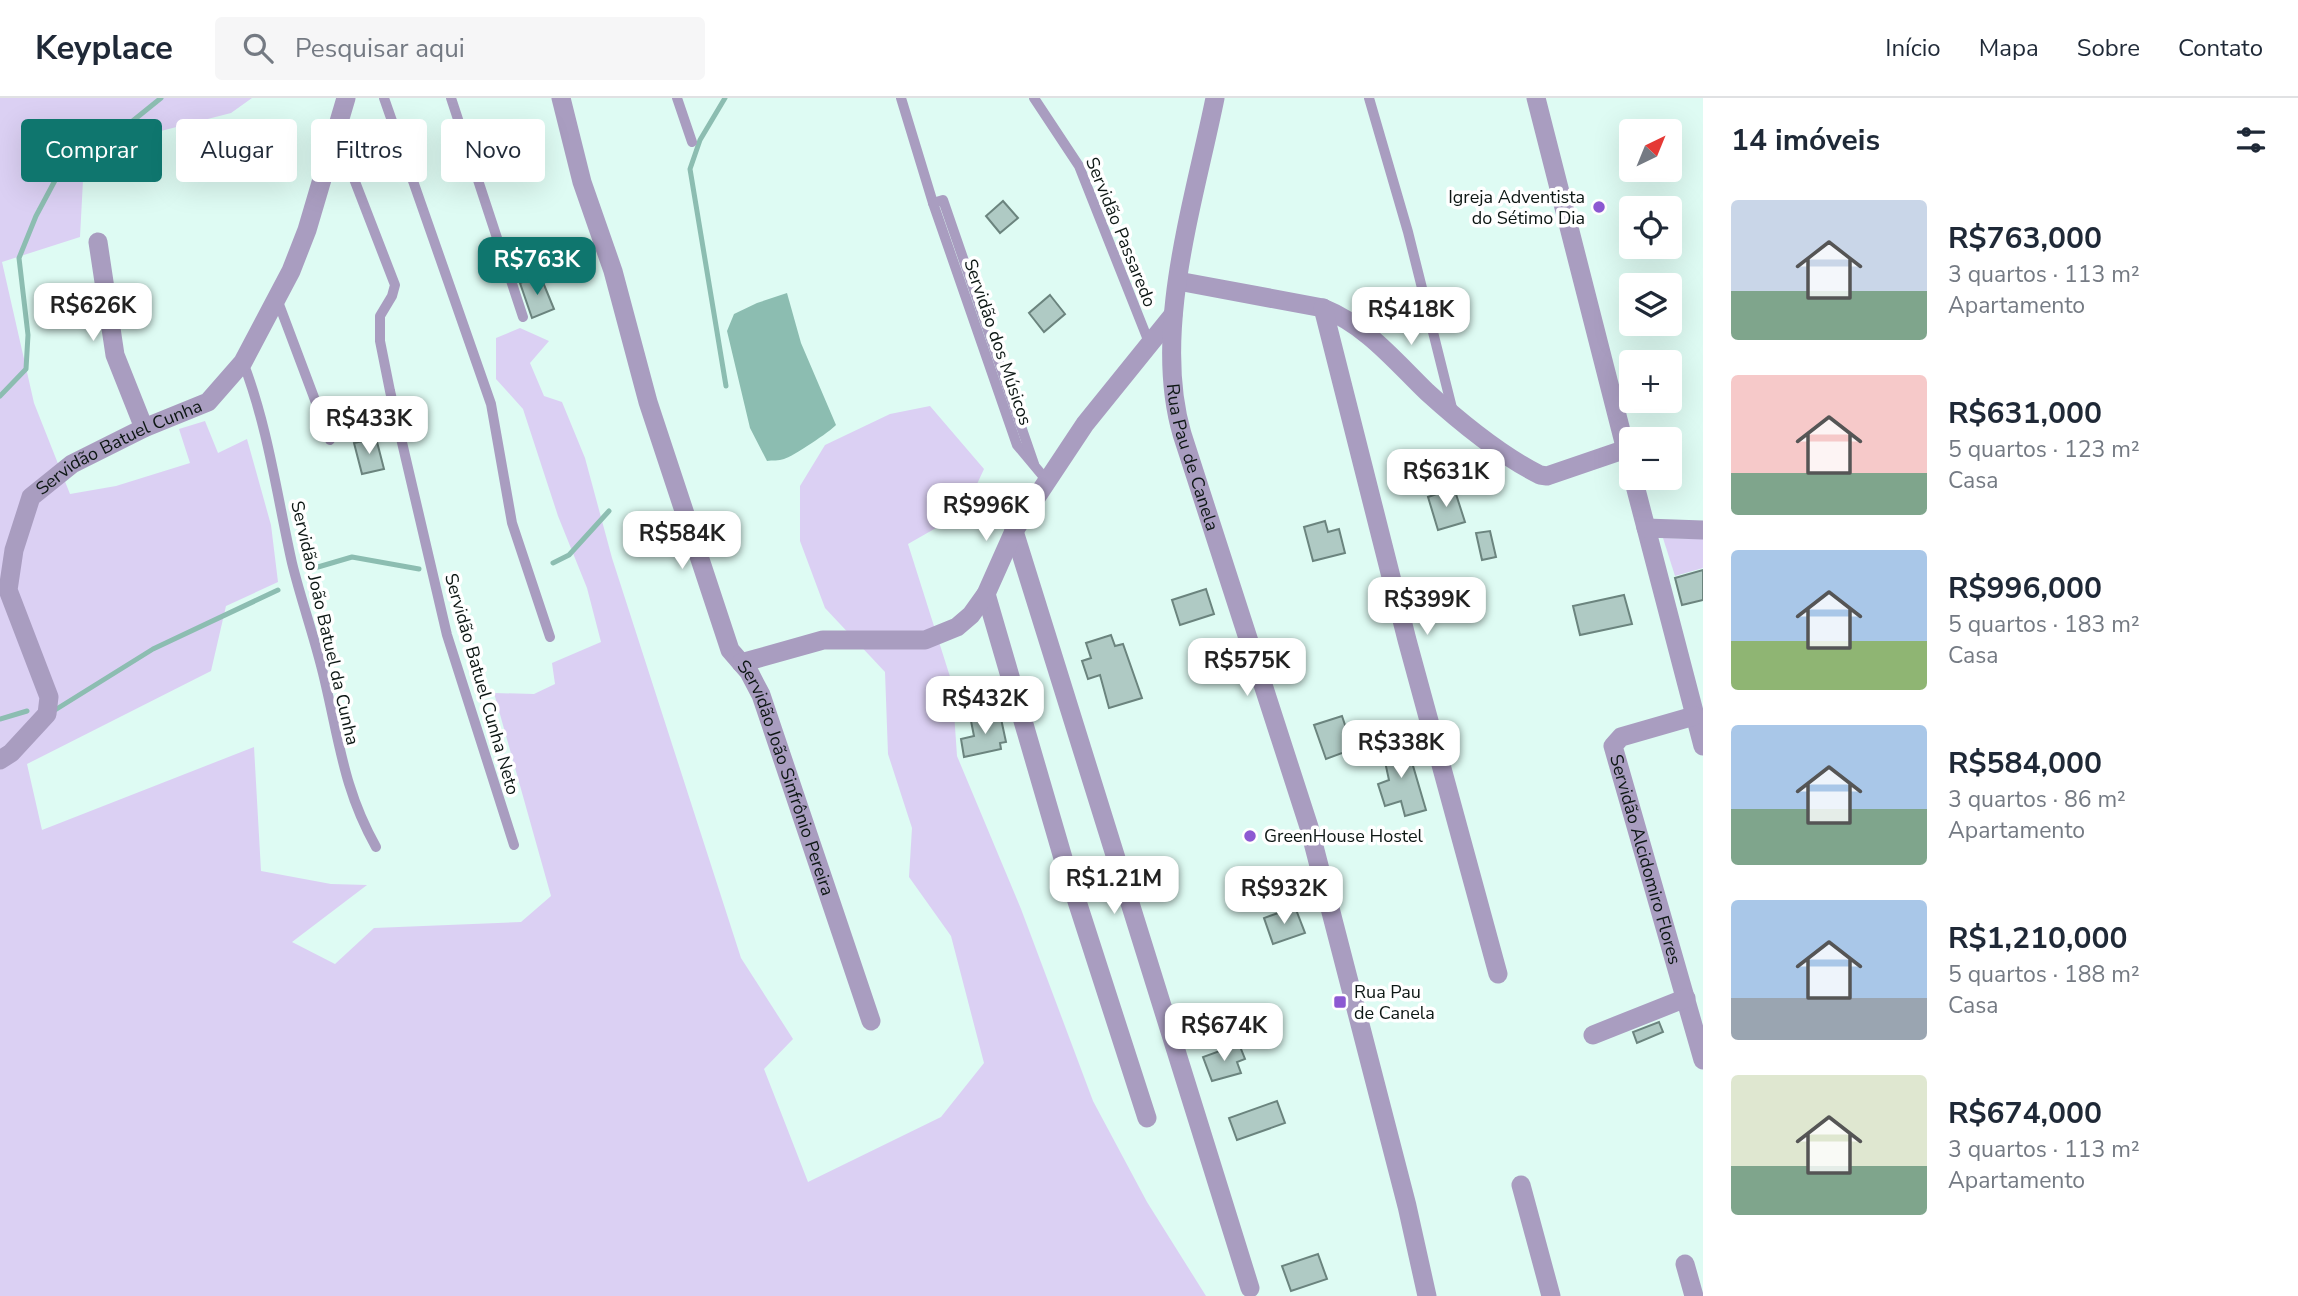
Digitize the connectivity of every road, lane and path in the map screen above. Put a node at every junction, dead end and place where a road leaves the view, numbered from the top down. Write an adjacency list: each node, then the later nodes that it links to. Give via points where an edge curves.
1 (346, 98): 11 (street, Servidão Batuel Cunha)
2 (384, 98): 34 (lane, via 491,404 512,523)
3 (451, 98): 20 (lane)
4 (561, 98): 35 (street, Servidão João Sinfrônio Pereira, via 648,402 730,650)
5 (677, 98): 12 (lane)
6 (901, 98): 28 (lane, Servidão dos Músicos, via 933,203 969,289 1017,445)
7 (1034, 98): 21 (lane, Servidão Passaredo, via 1079,166)
8 (1215, 98): 16 (street, Rua Pau de Canela)
9 (1369, 98): 23 (lane)
10 (1536, 98): 24 (street)
11 (339, 119)
12 (692, 142)
13 (321, 182): 17 (street, Servidão Batuel Cunha, via 307,230)
14 (355, 182): 39 (lane, Servidão Batuel Cunha Neto, via 395,285 380,316 380,341 447,635)
15 (98, 242): 25 (street, via 115,355)
16 (1178, 281): 18 (street); 19 (street, Rua Pau de Canela)
17 (277, 298): 22 (street, Servidão Batuel Cunha); 26 (lane)
18 (1323, 308): 23 (street, via 1366,333); 41 (street)
19 (1172, 315): 21 (street); 50 (street, Rua Pau de Canela, via 1170,371 1175,412 1312,838)
20 (523, 317)
21 (1150, 345): 28 (street)
22 (243, 362): 25 (street, Servidão Batuel Cunha, via 208,402); 40 (lane, Servidão João Batuel da Cunha, via 259,408 348,785 356,812)
23 (1454, 413): 27 (street, via 1540,475)
24 (1620, 427)
25 (144, 428): 38 (street, Servidão Batuel Cunha, via 72,464 31,497 14,550 8,590 49,697 47,714)
26 (330, 440)
27 (1619, 451)
28 (1042, 475): 32 (street)
29 (1636, 490): 30 (street)
30 (1646, 528): 31 (street); 36 (street)
31 (1703, 530)
32 (1014, 531): 33 (street); 49 (street)
33 (986, 594): 35 (street, via 957,627 925,640 840,637); 46 (street, via 1063,858)
34 (550, 637)
35 (741, 663): 43 (street, Servidão João Sinfrônio Pereira, via 761,695)
36 (1695, 716): 37 (street); 42 (street, Servidão Alcidomiro Flores, via 1621,737 1613,746)
37 (1703, 746)
38 (0, 760)
39 (514, 845)
40 (376, 847)
41 (1498, 974)
42 (1686, 998): 44 (street); 45 (street, Servidão Alcidomiro Flores)
43 (871, 1021)
44 (1593, 1035)
45 (1703, 1060)
46 (1147, 1118)
47 (1521, 1185): 51 (street)
48 (1685, 1264): 52 (street)
49 (1250, 1288)
50 (1427, 1296)
51 (1551, 1296)
52 (1694, 1296)

